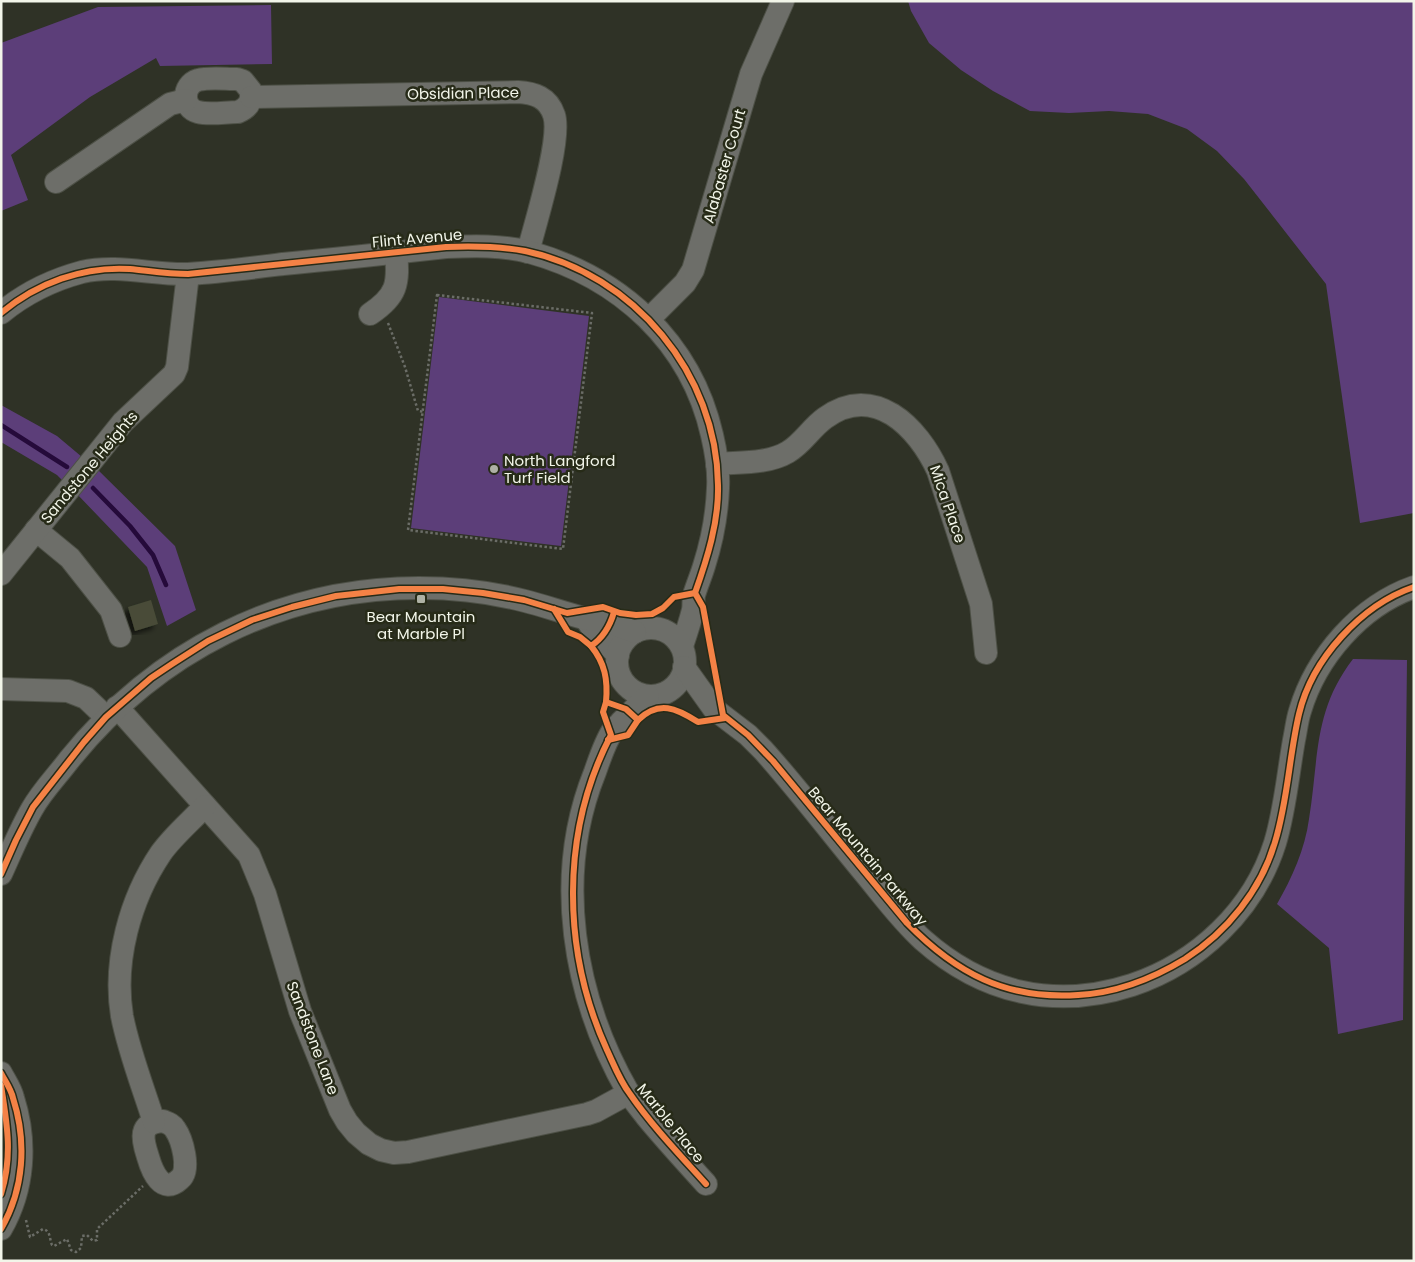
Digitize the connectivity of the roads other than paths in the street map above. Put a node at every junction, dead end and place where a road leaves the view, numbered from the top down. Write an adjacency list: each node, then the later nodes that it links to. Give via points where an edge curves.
1 (783, 1): 10 (street, Alabaster Court, via 751,74 693,270 685,283)
2 (251, 97): 3 (street, via 247,107 238,112 200,113 193,110); 3 (street, via 248,85 237,79 199,80 188,87); 6 (street, Obsidian Place, via 518,92 541,96 554,115 555,136)
3 (186, 100): 4 (street, via 170,104)
4 (56, 182)
5 (396, 252): 6 (street, Flint Avenue, via 474,246); 7 (street, Flint Avenue); 8 (street, via 396,286 391,296)
6 (528, 252): 10 (street, Flint Avenue, via 592,276)
7 (188, 274): 9 (street, Flint Avenue, via 130,269 84,272 36,289); 12 (street, Sandstone Heights, via 174,374 123,422)
8 (376, 310)
9 (1, 313)
10 (648, 319): 11 (street, Flint Avenue, via 672,347 704,405)
11 (717, 464): 15 (street, Flint Avenue, via 713,527); 20 (street, Mica Place, via 777,457 801,443 824,418 859,404 879,407 895,416 921,440 938,471 981,604)
12 (36, 530): 13 (street, Sandstone Heights); 19 (street, via 70,558 110,610)
13 (1, 574)
14 (1414, 587): 26 (street, Bear Mountain Parkway, via 1389,598 1344,634 1310,685 1299,712 1275,844 1266,867 1239,911 1220,932 1172,967 1145,981 1092,994 1050,996 1004,988 974,976 941,954 907,923 763,750)
15 (694, 596): 17 (street, Flint Avenue); 22 (street, Flint Avenue)
16 (586, 619): 18 (street); 21 (street); 27 (street, via 517,598 464,590 399,588 336,596 272,612 208,641 151,678)
17 (659, 629): 18 (street); 22 (street, via 673,635)
18 (635, 632): 21 (street)
19 (120, 636)
20 (986, 653)
21 (618, 655): 23 (street)
22 (683, 657): 25 (street, via 682,676 676,685); 26 (street, Bear Mountain Parkway)
23 (622, 681): 25 (street, via 630,688); 28 (street, Marble Place, via 613,718)
24 (1, 689): 27 (street, Sandstone Lane, via 68,691)
25 (657, 694): 26 (street, Bear Mountain Parkway); 28 (street, Marble Place, via 639,703)
26 (714, 709)
27 (112, 712): 29 (street, Sandstone Lane); 30 (street, via 78,748 33,807)
28 (614, 729): 33 (street, Marble Place, via 588,788 582,812 574,866 573,917 588,999 600,1035)
29 (205, 806): 33 (street, Sandstone Lane, via 255,865 300,1011 340,1110 356,1133 370,1144 394,1153 408,1152 587,1114); 34 (street, via 162,852 147,877 128,929 121,961 120,989 127,1040)
30 (1, 874)
31 (1, 1073): 37 (street, via 13,1096 20,1129 21,1160 18,1191)
32 (1, 1085): 36 (street, via 9,1155)
33 (629, 1093): 35 (street, Marble Place)
34 (154, 1122)
35 (706, 1184)
36 (1, 1194)
37 (1, 1229)

